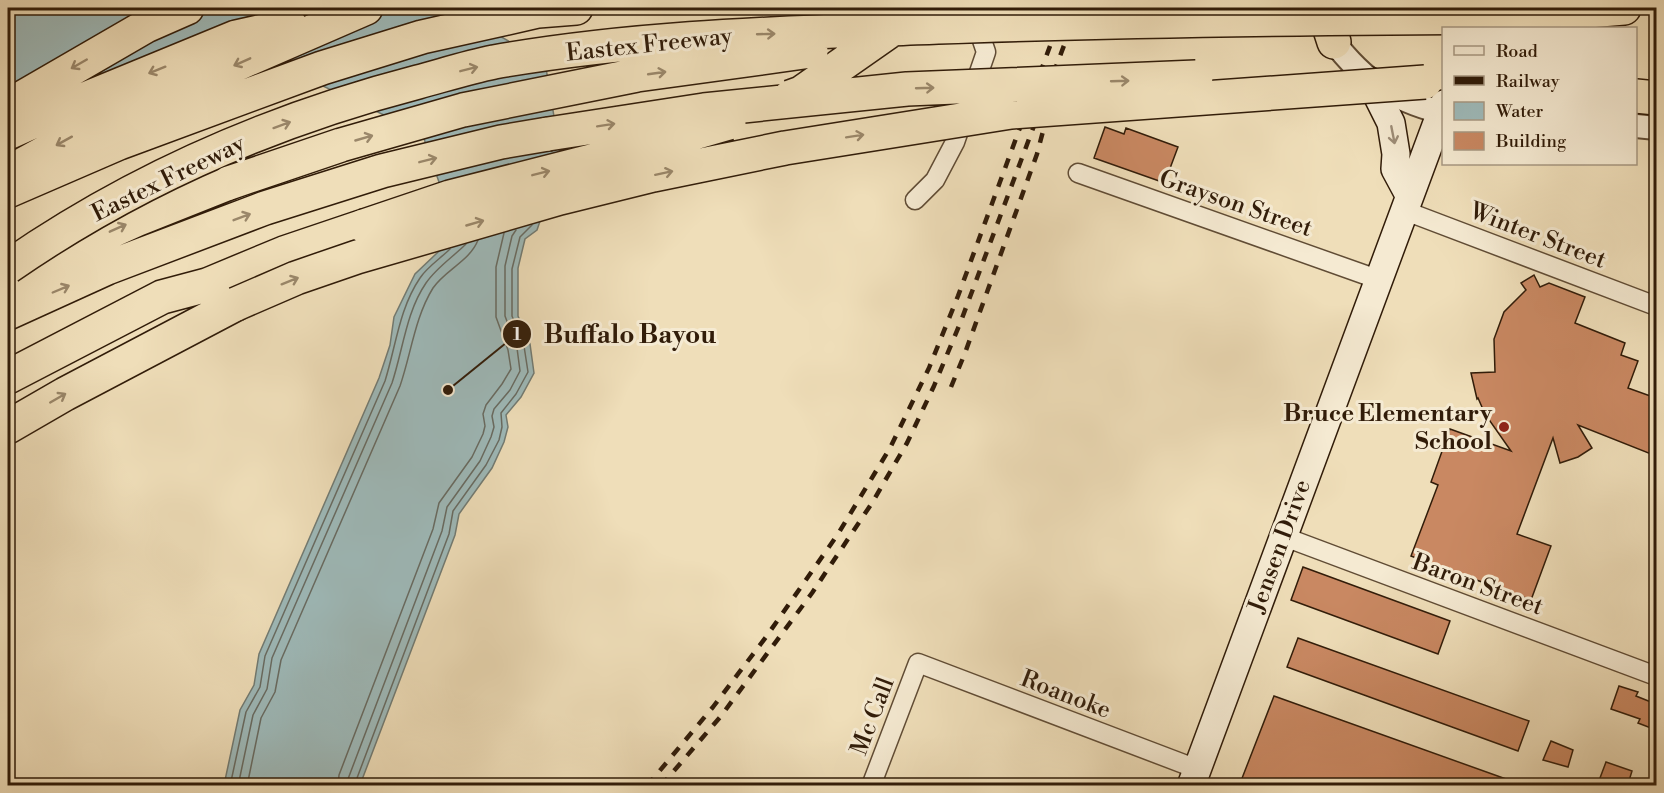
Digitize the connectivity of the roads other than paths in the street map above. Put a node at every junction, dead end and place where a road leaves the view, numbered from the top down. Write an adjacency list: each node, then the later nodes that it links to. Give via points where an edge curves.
1 (187, 8): 16 (highway, one-way to 16, via 146,26)
2 (576, 8): 23 (highway, via 538,11 422,37 322,68 118,143)
3 (922, 8): 29 (highway, one-way to 3, bridge, via 284,253 450,197 720,127 801,93)
4 (1314, 8): 11 (street)
5 (1323, 8): 11 (highway)
6 (1454, 8): 10 (main road)
7 (1624, 8): 9 (highway, Eastex Freeway, bridge, via 1517,17)
8 (360, 10): 19 (highway, one-way to 19, via 236,37); 22 (highway, one-way to 22, via 86,130)
9 (982, 16): 24 (street, via 986,52 955,141 935,180); 26 (highway, Eastex Freeway, one-way to 9, bridge, via 166,173 251,136 362,96 492,63 620,45); 27 (highway, one-way to 9, bridge, via 229,183 340,145 463,111 637,75)
10 (1454, 27)
11 (1334, 42): 12 (street)
12 (1370, 81): 15 (street, via 1390,94); 25 (main road, one-way to 25, via 1391,123 1395,169)
13 (1637, 96): 14 (highway)
14 (1656, 98)
15 (1439, 99): 25 (main road, Jensen Drive); 31 (highway, one-way to 15, bridge, via 107,268 265,208 382,171 513,140 704,110 907,89 1215,77); 34 (highway, one-way to 15, bridge, via 236,304 296,278 366,254 601,188 785,147 1011,112)
16 (8, 106)
17 (1637, 126): 18 (street)
18 (1656, 128)
19 (8, 133)
20 (1442, 160): 25 (main road)
21 (1078, 173): 28 (street, Grayson Street)
22 (8, 176)
23 (8, 191)
24 (915, 200)
25 (1406, 203): 28 (main road, Jensen Drive); 30 (street, Winter Street)
26 (8, 267)
27 (8, 278)
28 (1377, 279): 35 (main road, Jensen Drive)
29 (207, 285): 32 (highway, via 162,297); 33 (highway)
30 (1656, 306)
31 (8, 313)
32 (8, 377)
33 (8, 396)
34 (8, 427)
35 (1282, 536): 37 (street, Baron Street); 38 (main road, Jensen Drive)
36 (918, 663): 38 (street, Roanoke); 39 (street, Mc Call)
37 (1656, 676)
38 (1194, 777)
39 (871, 786)

